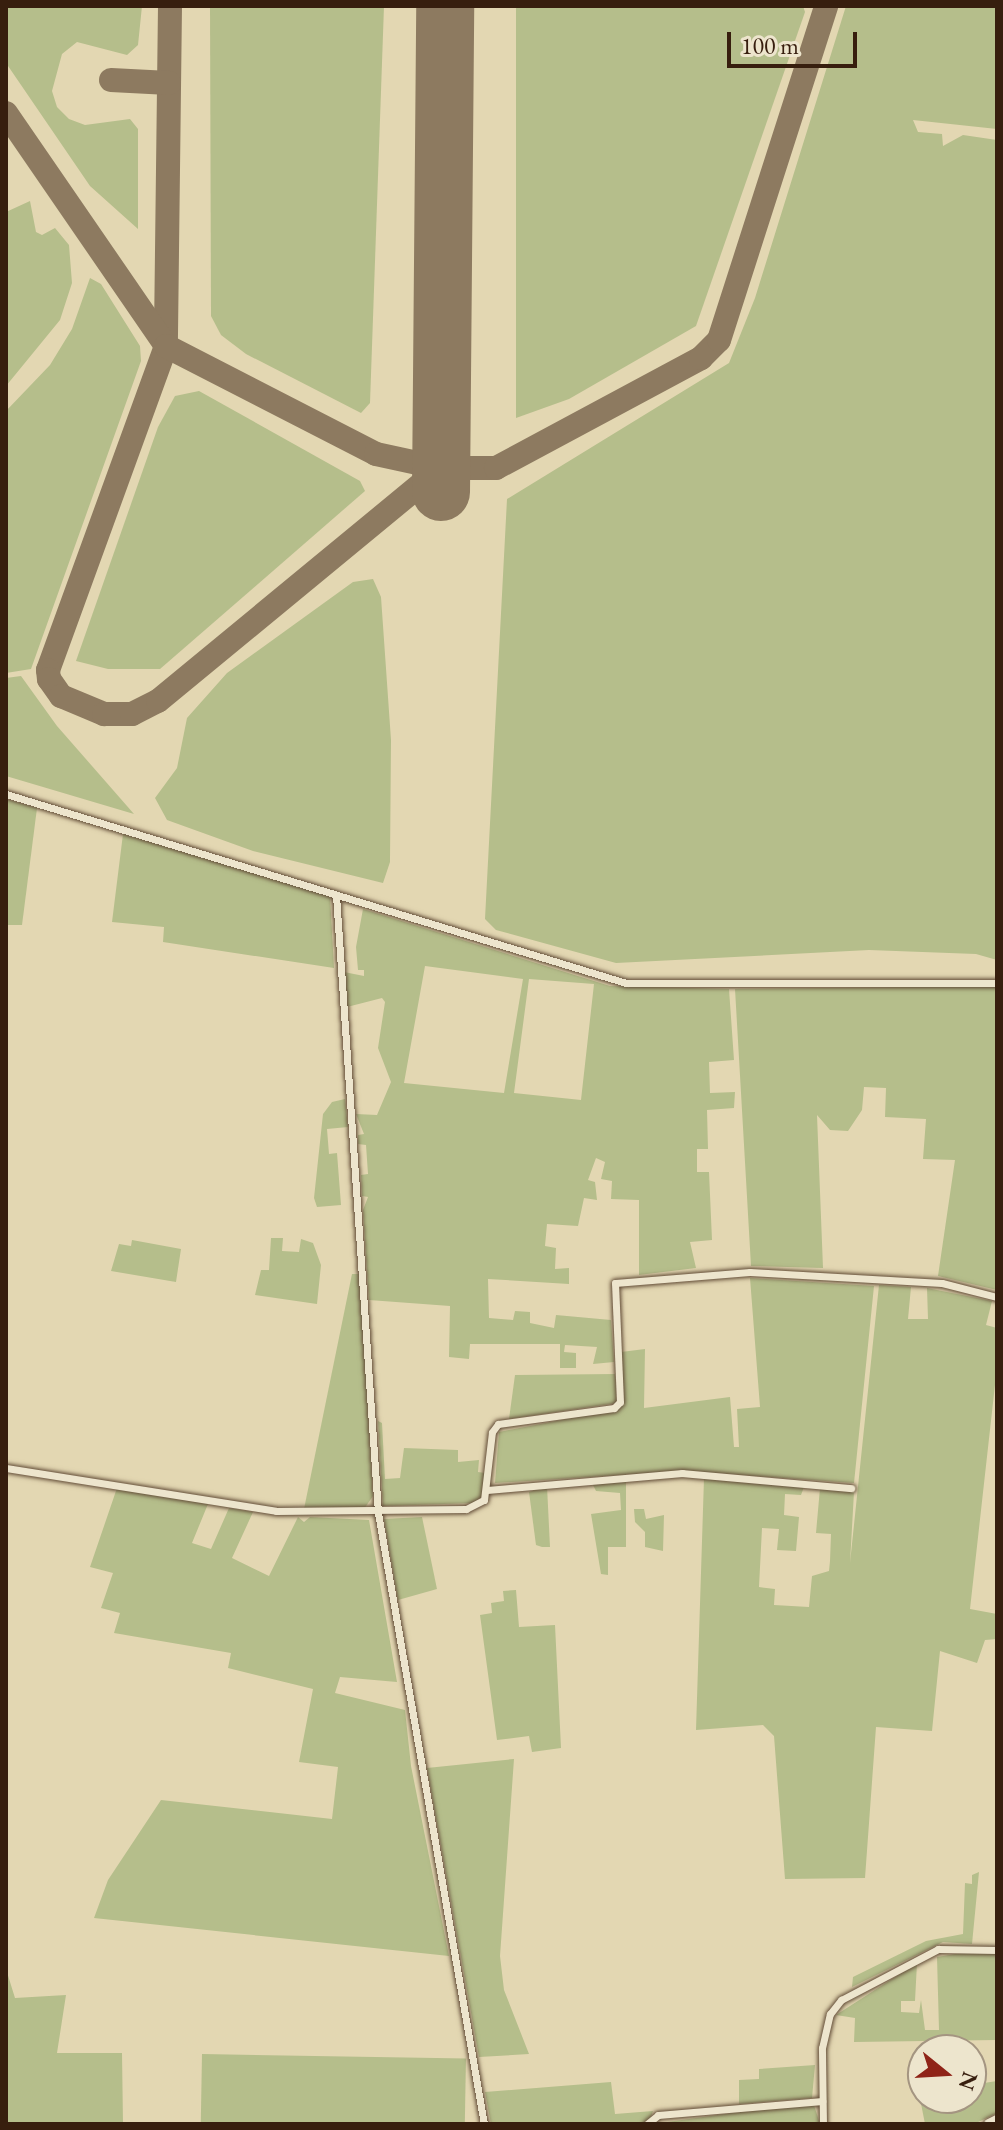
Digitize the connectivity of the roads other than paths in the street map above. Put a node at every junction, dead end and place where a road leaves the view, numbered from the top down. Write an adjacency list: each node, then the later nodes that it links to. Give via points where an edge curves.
1 (6, 794): 2 (street)
2 (336, 895): 3 (street, via 626,983); 8 (street)
3 (997, 983)
4 (997, 1297): 7 (street, via 942,1283 750,1272 612,1285 620,1402 614,1408 498,1424 492,1432)
5 (6, 1468): 8 (street, via 276,1511)
6 (851, 1488): 7 (street, via 682,1473)
7 (487, 1490): 8 (street, via 484,1500 466,1509)
8 (378, 1513): 12 (street)
9 (997, 1950): 10 (street, via 938,1949 841,2000 825,2032)
10 (822, 2101): 13 (street, via 658,2115); 14 (street)
11 (997, 2120): 15 (main road)
12 (484, 2124)
13 (647, 2124)
14 (823, 2124)
15 (989, 2124)

